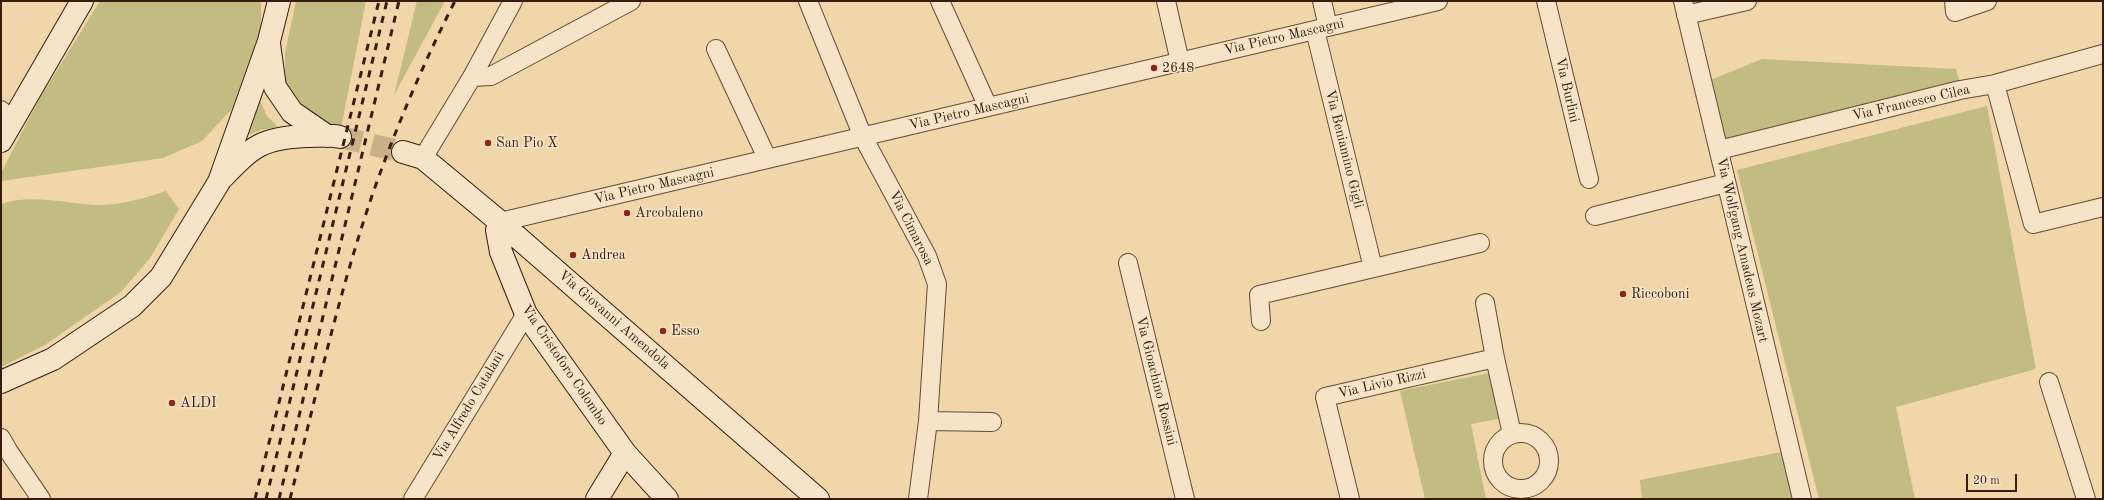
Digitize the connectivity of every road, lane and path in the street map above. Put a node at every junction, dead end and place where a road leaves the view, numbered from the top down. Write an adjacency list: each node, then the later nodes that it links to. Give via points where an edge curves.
1 (82, 1): 23 (main road)
2 (280, 1): 16 (main road)
3 (513, 1): 20 (street)
4 (631, 1): 20 (street, via 491,76)
5 (808, 1): 24 (street, Via Cimarosa)
6 (940, 1): 22 (street)
7 (1166, 1): 19 (street)
8 (1322, 1): 15 (street, Via Beniamino Gigli)
9 (1438, 1): 15 (street, Via Pietro Mascagni)
10 (1546, 1): 28 (street, Via Burlini)
11 (1747, 1): 14 (street)
12 (1954, 1): 13 (street, via 1955,12)
13 (1987, 2)
14 (1685, 8): 25 (street, Via Wolfgang Amadeus Mozart)
15 (1322, 29): 19 (street, Via Pietro Mascagni); 36 (street, Via Beniamino Gigli)
16 (269, 41): 29 (main road); 29 (main road, via 275,87 292,112 333,136 280,138 266,142 245,155)
17 (716, 50): 27 (street)
18 (2103, 54): 21 (street, Via Francesco Cilea)
19 (1180, 62): 22 (street, Via Pietro Mascagni)
20 (472, 76): 26 (street)
21 (1995, 84): 25 (street, Via Francesco Cilea, via 1960,90); 31 (street, via 2033,224)
22 (988, 107): 24 (street, Via Pietro Mascagni)
23 (4, 130)
24 (863, 137): 27 (street, Via Pietro Mascagni); 43 (street, Via Cimarosa, via 927,256 937,284)
25 (1719, 150): 30 (street, Via Wolfgang Amadeus Mozart)
26 (413, 155): 33 (main road, Via Giovanni Amendola)
27 (767, 158): 33 (street, Via Pietro Mascagni)
28 (1589, 179)
29 (219, 182): 42 (main road, via 160,277 132,306 53,359)
30 (1726, 183): 32 (street); 57 (street, Via Wolfgang Amadeus Mozart)
31 (2103, 207)
32 (1595, 216)
33 (500, 222): 38 (main road, Via Cristoforo Colombo, via 497,230 501,252); 53 (main road, Via Giovanni Amendola)
34 (1480, 243): 36 (street)
35 (1128, 264): 55 (street, Via Gioachino Rossini)
36 (1373, 268): 39 (street, via 1259,295)
37 (1485, 304): 40 (street)
38 (526, 314): 47 (main road, Via Cristoforo Colombo); 50 (street, Via Alfredo Catalani)
39 (1261, 321)
40 (1494, 358): 45 (street); 56 (street, Via Livio Rizzi, via 1325,397)
41 (2050, 382): 58 (street)
42 (2, 383)
43 (928, 421): 44 (street); 54 (street, Via Cimarosa)
44 (992, 422)
45 (1512, 434): 48 (street, via 1497,445 1493,463 1500,480 1506,486); 48 (street, via 1521,432 1535,436 1546,446 1550,455 1550,465 1542,482)
46 (1, 438): 49 (street)
47 (625, 454): 51 (main road); 52 (main road, Via Cristoforo Colombo)
48 (1525, 494)
49 (41, 499)
50 (413, 499)
51 (597, 499)
52 (667, 499)
53 (818, 499)
54 (918, 499)
55 (1185, 499)
56 (1350, 499)
57 (1802, 499)
58 (2086, 499)

